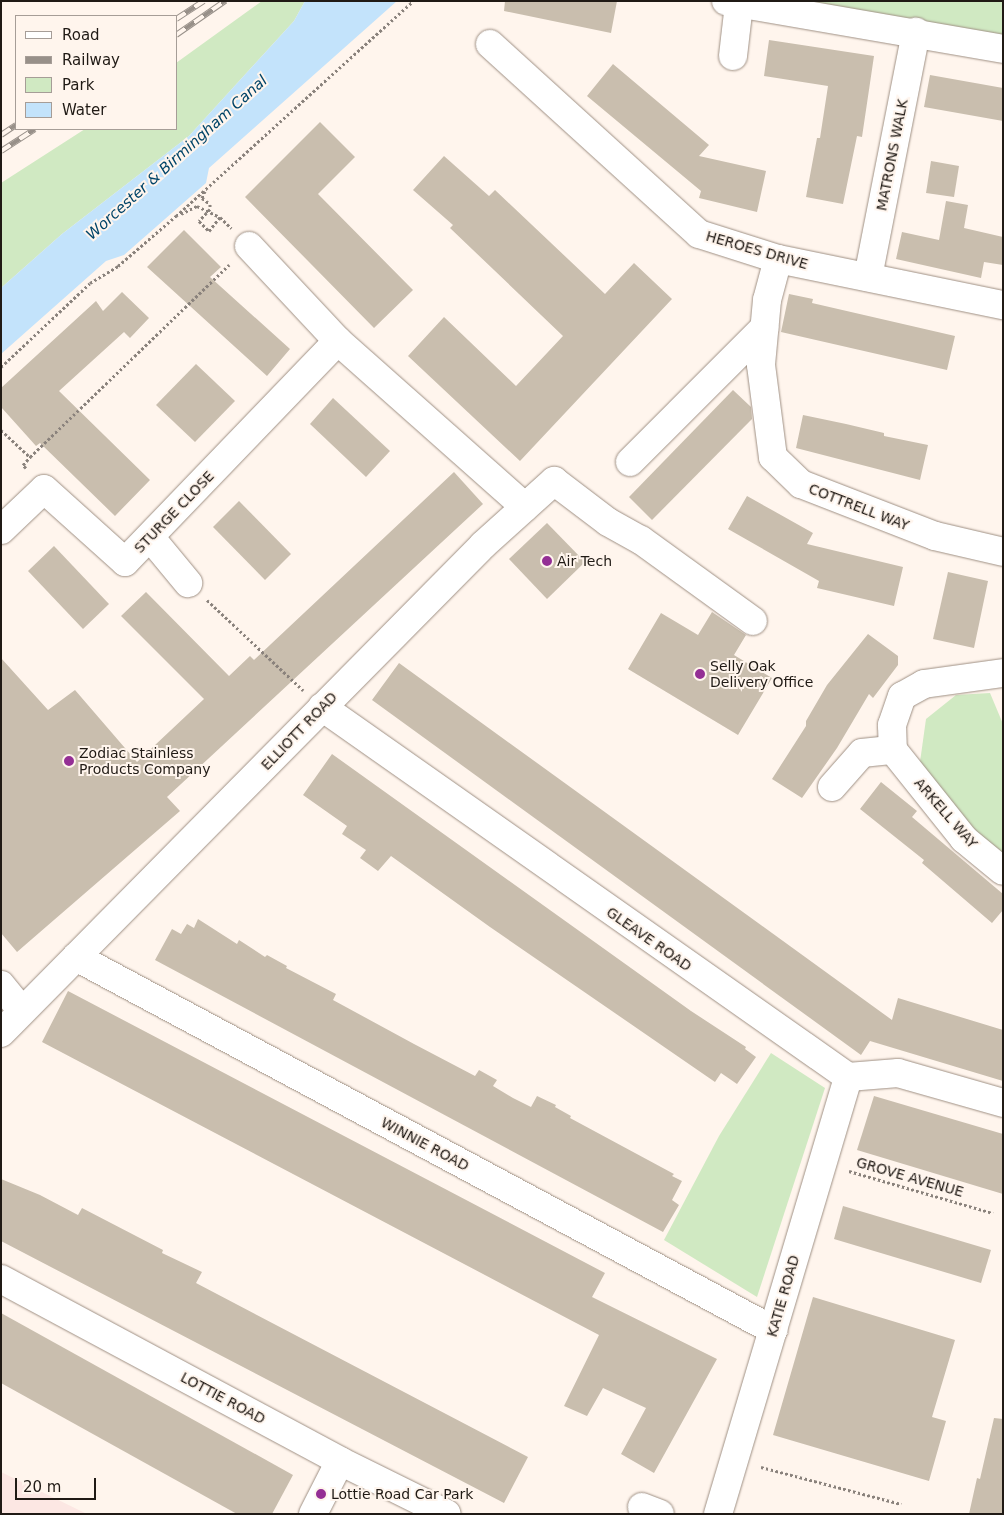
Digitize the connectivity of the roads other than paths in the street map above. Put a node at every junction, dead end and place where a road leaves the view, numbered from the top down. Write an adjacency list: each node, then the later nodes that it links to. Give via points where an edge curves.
1 (732, 2): 2 (street); 5 (street)
2 (916, 32): 4 (street); 8 (street, MATRONS WALK)
3 (490, 44): 7 (street, HEROES DRIVE, via 698,234)
4 (1003, 49)
5 (733, 56)
6 (249, 246): 11 (street)
7 (778, 259): 8 (street, HEROES DRIVE); 10 (street, COTTRELL WAY, via 767,300)
8 (868, 277): 9 (street, HEROES DRIVE)
9 (1003, 305)
10 (764, 328): 12 (street); 16 (street, COTTRELL WAY, via 761,364 773,457 801,484 934,536)
11 (338, 340): 13 (street); 15 (street, STURGE CLOSE)
12 (630, 462)
13 (525, 508): 18 (street, ELLIOTT ROAD, via 554,481); 20 (street, ELLIOTT ROAD, via 483,545)
14 (1, 530): 15 (street, STURGE CLOSE, via 44,489 126,562)
15 (150, 538): 17 (street)
16 (1003, 552)
17 (188, 583)
18 (753, 621)
19 (1003, 673): 21 (street, via 924,684 902,696 892,725)
20 (322, 707): 24 (street, ELLIOTT ROAD); 28 (street, GLEAVE ROAD)
21 (892, 750): 22 (street, via 862,753); 23 (street, ARKELL WAY, via 964,839)
22 (832, 787)
23 (1003, 871)
24 (76, 957): 26 (street, ELLIOTT ROAD); 31 (street, WINNIE ROAD)
25 (1, 985): 26 (street)
26 (22, 1011): 27 (street, ELLIOTT ROAD)
27 (1, 1033)
28 (848, 1077): 29 (street, via 898,1072); 31 (street, KATIE ROAD)
29 (1003, 1103)
30 (1, 1280): 32 (street, LOTTIE ROAD)
31 (773, 1330): 35 (street, KATIE ROAD)
32 (340, 1461): 33 (street); 34 (street, LOTTIE ROAD)
33 (314, 1514)
34 (446, 1514)
35 (718, 1514)

